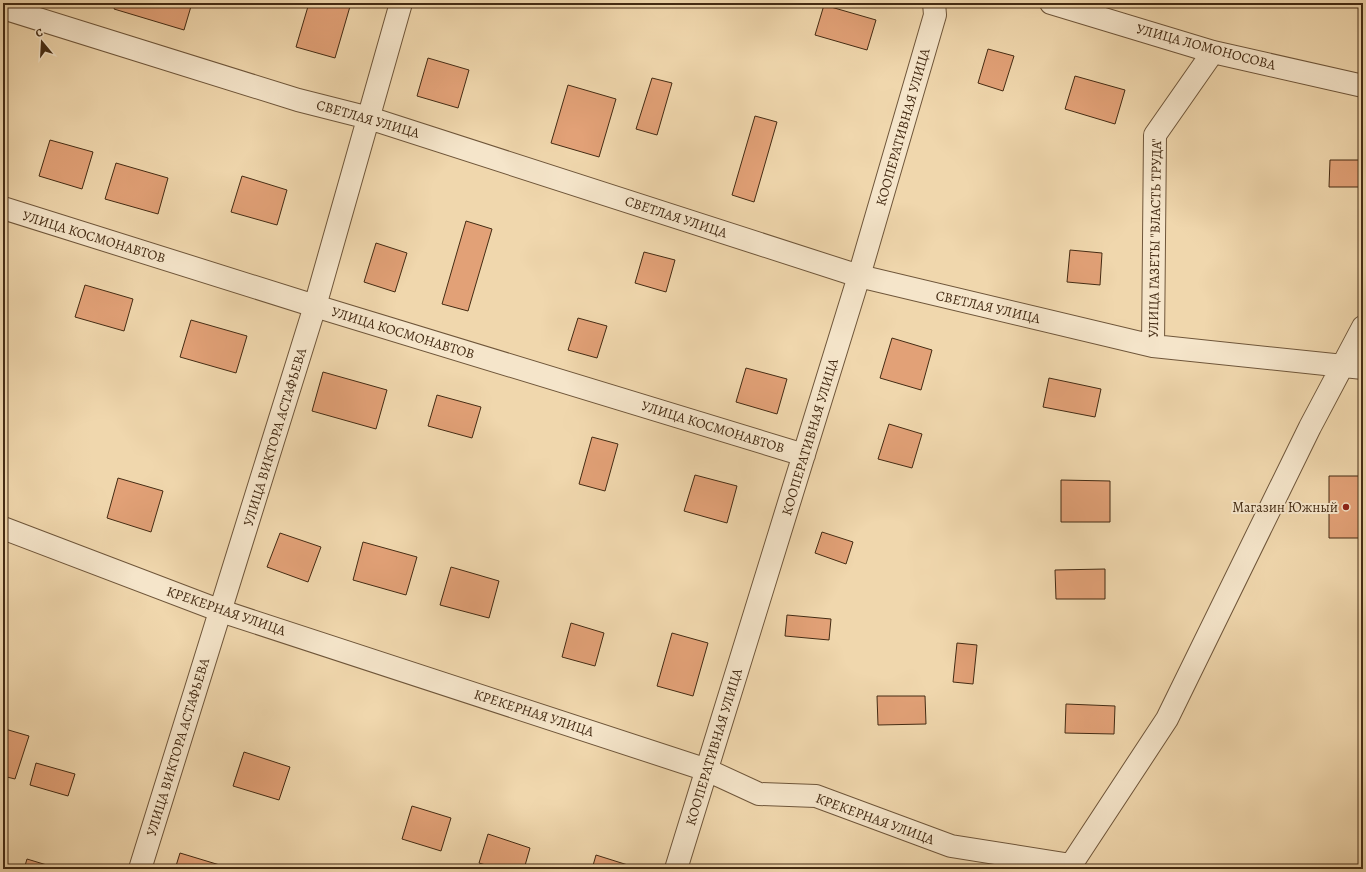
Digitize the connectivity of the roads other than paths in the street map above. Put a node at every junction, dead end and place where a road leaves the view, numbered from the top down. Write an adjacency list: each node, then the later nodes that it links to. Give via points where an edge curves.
1 (401, 3): 7 (street, УЛИЦА ВИКТОРА АСТАФЬЕВА)
2 (934, 3): 9 (street, КООПЕРАТИВНАЯ УЛИЦА, via 935,15)
3 (1051, 3): 5 (street, УЛИЦА ЛОМОНОСОВА)
4 (3, 8): 7 (street, СВЕТЛАЯ УЛИЦА, via 298,100)
5 (1213, 52): 6 (street, УЛИЦА ЛОМОНОСОВА); 12 (street, УЛИЦА ГАЗЕТЫ "ВЛАСТЬ ТРУДА", via 1155,135)
6 (1363, 86)
7 (369, 118): 9 (street, СВЕТЛАЯ УЛИЦА); 10 (street, УЛИЦА ВИКТОРА АСТАФЬЕВА)
8 (3, 208): 10 (street, УЛИЦА КОСМОНАВТОВ)
9 (859, 276): 12 (street, СВЕТЛАЯ УЛИЦА); 14 (street, КООПЕРАТИВНАЯ УЛИЦА)
10 (315, 306): 14 (street, УЛИЦА КОСМОНАВТОВ); 16 (street, УЛИЦА ВИКТОРА АСТАФЬЕВА)
11 (1363, 327): 13 (street)
12 (1153, 346): 13 (street, СВЕТЛАЯ УЛИЦА)
13 (1352, 367): 17 (street, КРЕКЕРНАЯ УЛИЦА, via 1310,427 1167,719 1071,865 951,846 816,796 759,794)
14 (804, 454): 17 (street, КООПЕРАТИВНАЯ УЛИЦА)
15 (3, 528): 16 (street, КРЕКЕРНАЯ УЛИЦА)
16 (221, 611): 17 (street, КРЕКЕРНАЯ УЛИЦА); 18 (street, УЛИЦА ВИКТОРА АСТАФЬЕВА)
17 (707, 770): 19 (street, КООПЕРАТИВНАЯ УЛИЦА)
18 (140, 869)
19 (676, 869)

